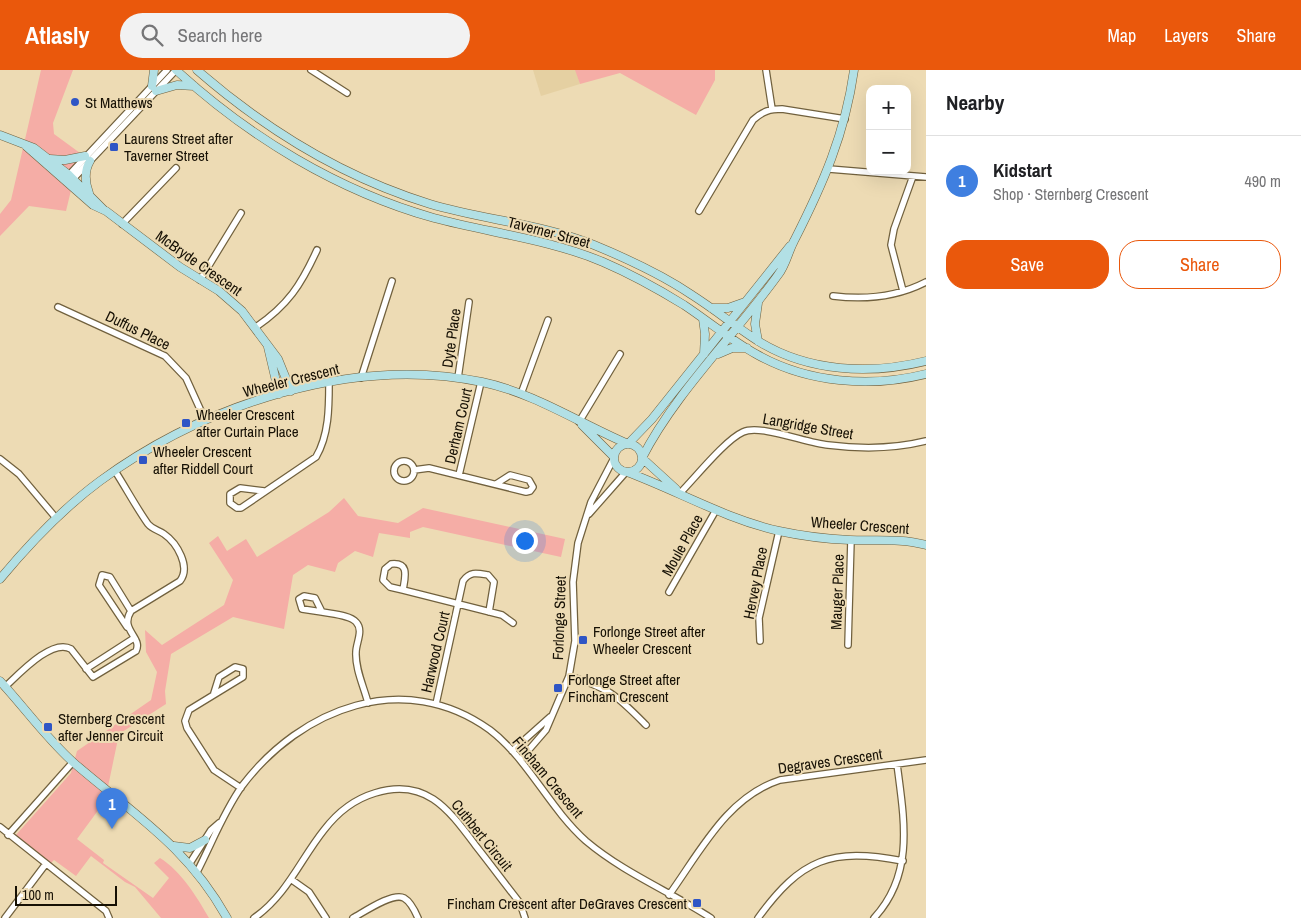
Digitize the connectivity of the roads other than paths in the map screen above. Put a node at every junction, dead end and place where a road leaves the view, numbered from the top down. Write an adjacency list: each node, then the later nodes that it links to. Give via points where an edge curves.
1 (154, 70): 9 (street)
2 (167, 70): 9 (street)
3 (176, 70): 8 (street, Taverner Street); 9 (street)
4 (197, 70): 38 (street, Taverner Street, via 266,125 356,176 430,204 589,243 659,275)
5 (311, 70): 10 (street)
6 (766, 70): 11 (street)
7 (854, 70): 12 (street)
8 (194, 86): 9 (street); 39 (street, Taverner Street, via 259,136 353,188 432,217 586,256 652,286)
9 (154, 89): 16 (street)
10 (347, 93)
11 (772, 109): 12 (street); 24 (street, via 754,120)
12 (845, 119): 18 (street)
13 (0, 135): 14 (street, McBryde Crescent)
14 (30, 148): 15 (street, McBryde Crescent); 21 (street, McBryde Crescent)
15 (48, 158): 16 (street); 21 (street, McBryde Crescent)
16 (87, 159): 21 (street); 22 (street)
17 (176, 168): 26 (street)
18 (829, 169): 19 (street); 27 (street)
19 (913, 176): 20 (street); 32 (street, via 894,229 892,245)
20 (926, 177)
21 (69, 179): 22 (street, McBryde Crescent); 23 (street, McBryde Crescent, via 93,205)
22 (89, 193): 23 (street, McBryde Crescent)
23 (106, 211): 26 (street, McBryde Crescent)
24 (699, 211)
25 (241, 213): 29 (street)
26 (122, 224): 29 (street, McBryde Crescent)
27 (793, 243): 34 (street); 35 (street, via 780,273)
28 (318, 250): 42 (street, via 294,294)
29 (200, 280): 42 (street, McBryde Crescent, via 227,297)
30 (392, 281): 54 (street)
31 (926, 282): 32 (street)
32 (903, 291): 33 (street, via 868,298)
33 (833, 296)
34 (746, 301): 38 (street, via 728,308); 41 (street)
35 (758, 301): 43 (street); 46 (street, via 755,324)
36 (468, 302): 55 (street, Dyte Place)
37 (58, 307): 61 (street, Duffus Place, via 165,356 186,378)
38 (711, 308): 41 (street, Taverner Street)
39 (703, 319): 44 (street, Taverner Street); 50 (street)
40 (548, 320): 60 (street)
41 (730, 321): 43 (street, Taverner Street); 44 (street)
42 (256, 327): 47 (street, McBryde Crescent)
43 (738, 327): 45 (street); 46 (street, Taverner Street)
44 (722, 332): 45 (street, Taverner Street); 50 (street)
45 (730, 337): 48 (street, Taverner Street); 51 (street)
46 (758, 341): 52 (street, Taverner Street, via 794,357 831,367 880,370)
47 (268, 346): 58 (street, McBryde Crescent, via 278,359); 59 (street, McBryde Crescent)
48 (747, 348): 51 (street, via 732,348); 53 (street, Taverner Street, via 793,370 845,381 884,382)
49 (620, 354): 62 (street)
50 (704, 355): 64 (street)
51 (716, 355): 66 (street, via 664,419)
52 (926, 361)
53 (926, 374)
54 (360, 378): 55 (street, Wheeler Crescent, via 420,375); 57 (street, Wheeler Crescent)
55 (458, 378): 56 (street, Wheeler Crescent)
56 (481, 382): 60 (street, Wheeler Crescent); 71 (street, Derham Court)
57 (329, 383): 58 (street, Wheeler Crescent); 73 (street, via 328,421 316,457)
58 (291, 391): 59 (street, Wheeler Crescent)
59 (279, 394): 61 (street, Wheeler Crescent)
60 (521, 394): 62 (street, Wheeler Crescent)
61 (205, 420): 69 (street, Wheeler Crescent, via 159,443)
62 (579, 422): 64 (street, Wheeler Crescent); 65 (street, Wheeler Crescent)
63 (926, 441): 74 (street, Langridge Street, via 857,448 826,445 762,429 748,430 733,438)
64 (628, 444): 65 (street, via 618,448); 66 (street, via 638,448)
65 (614, 458): 70 (street, via 617,468); 76 (street, Forlonge Street, via 591,502)
66 (642, 458): 70 (street, via 637,468); 74 (street, Wheeler Crescent)
67 (0, 459): 77 (street, via 19,474)
68 (414, 470): 71 (street, Derham Court, via 429,468)
69 (115, 471): 77 (street, Wheeler Crescent); 85 (street, via 150,526 170,539 186,568 180,581)
70 (627, 472): 74 (street, Wheeler Crescent); 76 (street, Forlonge Street)
71 (459, 475): 72 (street, Derham Court)
72 (496, 484): 72 (street, Derham Court, via 510,475 529,480 533,486 526,492)
73 (264, 491): 73 (street, via 241,508 230,503 230,494 240,488)
74 (680, 493): 75 (street, Wheeler Crescent)
75 (716, 510): 78 (street, Wheeler Crescent); 83 (street, Moule Place)
76 (588, 516): 94 (street, Forlonge Street, via 576,554 573,582 575,641)
77 (56, 518): 81 (street, Wheeler Crescent)
78 (779, 531): 79 (street, Wheeler Crescent); 91 (street, Hervey Place, via 759,618)
79 (851, 540): 80 (street, Wheeler Crescent); 92 (street, Mauger Place)
80 (926, 545)
81 (0, 579)
82 (403, 590): 82 (street, Harwood Court, via 404,568 400,564 390,564 385,569 383,580 390,588); 84 (street, Harwood Court)
83 (670, 592)
84 (459, 605): 87 (street, Harwood Court); 87 (street, Harwood Court, via 467,575 488,575 494,582); 98 (street, Harwood Court)
85 (132, 611): 89 (street, via 127,620); 89 (street, via 110,577 102,576 99,585)
86 (322, 612): 97 (street, via 357,623 360,632 356,661)
87 (489, 612): 88 (street, Harwood Court, via 502,615)
88 (513, 623)
89 (129, 630): 90 (street)
90 (134, 638): 93 (street); 93 (street, via 137,650 103,672 93,677)
91 (760, 641)
92 (848, 645)
93 (86, 669): 95 (street, via 71,648 61,645)
94 (569, 676): 99 (street, Forlonge Street); 100 (street, via 606,688)
95 (3, 684): 104 (street)
96 (214, 693): 96 (street, via 219,677 235,667 243,669 243,677); 106 (street, via 188,710 185,721 214,770)
97 (368, 703): 98 (street, Fincham Crescent, via 393,699); 106 (street, Fincham Crescent, via 303,728 274,750)
98 (436, 704): 101 (street, Fincham Crescent, via 472,719)
99 (550, 718): 101 (street, Forlonge Street); 102 (street, Forlonge Street, via 546,730)
100 (646, 725)
101 (512, 751): 102 (street, Fincham Crescent)
102 (520, 760): 117 (street, Fincham Crescent, via 550,803 586,840 624,869)
103 (926, 760): 105 (street, Degraves Crescent)
104 (74, 762): 109 (street); 111 (street)
105 (897, 764): 112 (street, via 906,837); 117 (street, Degraves Crescent, via 780,780 751,792 727,815)
106 (241, 788): 107 (street, Fincham Crescent)
107 (219, 824): 110 (street, Fincham Crescent); 115 (street, Fincham Crescent)
108 (0, 827): 109 (street)
109 (8, 835): 114 (street)
110 (204, 840): 111 (street, via 190,848); 113 (street, Fincham Crescent)
111 (174, 846): 113 (street)
112 (903, 862): 127 (street, via 863,855 828,859 790,879); 128 (street, via 890,897)
113 (190, 864): 115 (street)
114 (45, 865): 119 (street); 120 (street, via 106,911)
115 (197, 872): 121 (street)
116 (292, 880): 122 (street, Cuthbert Circuit, via 274,902); 123 (street, via 309,892); 126 (street, Cuthbert Circuit, via 324,830 350,805 388,789 415,790 435,799 452,814 520,903)
117 (669, 895): 118 (street, Fincham Crescent)
118 (707, 917)
119 (5, 918)
120 (109, 918)
121 (227, 918)
122 (254, 918)
123 (326, 918)
124 (353, 918): 125 (street, via 400,896 409,902)
125 (418, 918)
126 (525, 918)
127 (758, 918)
128 (874, 918)

